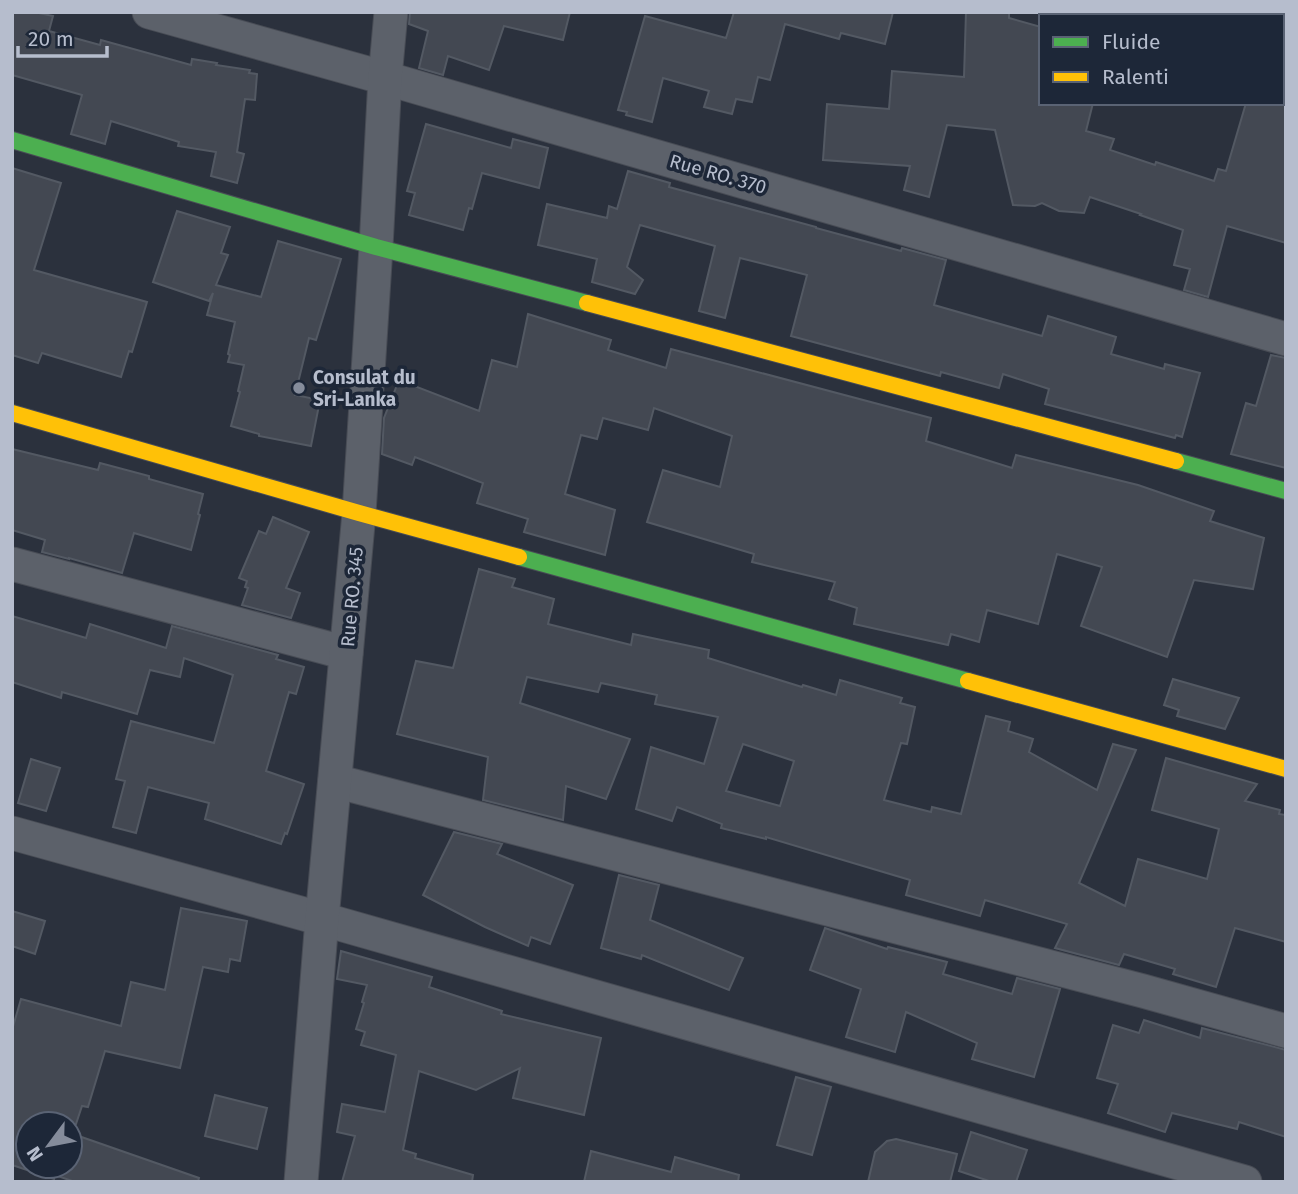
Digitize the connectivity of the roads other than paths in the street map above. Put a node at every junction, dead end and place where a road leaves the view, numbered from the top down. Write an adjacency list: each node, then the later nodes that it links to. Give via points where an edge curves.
1 (149, 12): 3 (street, Rue RO. 370)
2 (391, 12): 3 (street, Rue RO. 345)
3 (385, 78): 5 (street, Rue RO. 345); 6 (street, Rue RO. 370)
4 (12, 140): 5 (street)
5 (376, 247): 8 (street); 9 (street, Rue RO. 345)
6 (1286, 339)
7 (12, 413): 9 (street)
8 (1286, 491)
9 (359, 513): 11 (street, Rue RO. 345); 12 (street)
10 (12, 564): 11 (street)
11 (346, 653): 13 (street, Rue RO. 345)
12 (1286, 769)
13 (335, 780): 15 (street, Rue RO. 345); 16 (street)
14 (12, 833): 15 (street)
15 (322, 919): 17 (street, Rue RO. 345); 18 (street)
16 (1286, 1031)
17 (301, 1182)
18 (1245, 1182)

